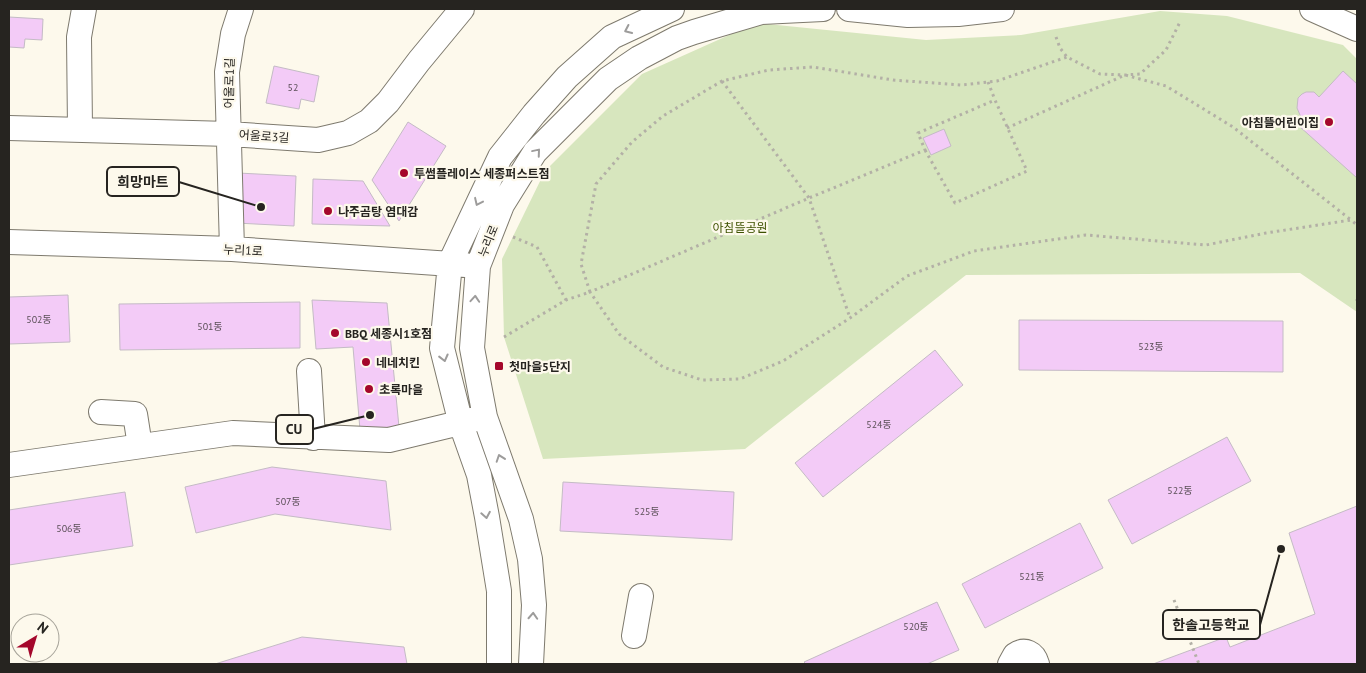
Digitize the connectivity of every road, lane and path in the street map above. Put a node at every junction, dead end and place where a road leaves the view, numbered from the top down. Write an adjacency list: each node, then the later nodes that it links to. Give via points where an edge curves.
1 (84, 9): 19 (street, via 79,37)
2 (241, 9): 20 (street, 어울로1길, via 232,34 228,72)
3 (462, 9): 20 (street, 어울로3길, via 388,102 369,121 348,133 318,140)
4 (672, 9): 28 (street, 누리로, one-way to 28, via 612,37 567,77 534,114 500,157)
5 (823, 9): 29 (street, 누리로, one-way to 5, via 502,205 535,152 608,78 639,58 694,32 761,12)
6 (849, 9): 7 (street, via 908,15)
7 (1002, 9)
8 (1312, 9): 10 (street)
9 (1180, 22): 13 (path, via 1166,50 1140,74)
10 (1357, 28)
11 (1056, 37): 12 (path)
12 (1067, 57): 13 (path, via 1100,74); 15 (path)
13 (1125, 75): 18 (path); 23 (path, via 1166,86 1234,127)
14 (722, 81): 15 (path, via 769,70 813,67 893,80 961,85); 22 (path); 30 (path, via 663,116 632,142 596,184 581,264)
15 (988, 82): 16 (path)
16 (995, 100): 18 (path); 21 (path, via 918,133)
17 (9, 128): 19 (street, 어울로3길)
18 (1007, 128): 21 (path, via 1027,171 955,203)
19 (80, 129): 20 (street, 어울로3길)
20 (229, 134): 27 (street, 어울로1길)
21 (925, 150): 22 (path)
22 (809, 198): 30 (path); 32 (path)
23 (1352, 220): 24 (path); 32 (path, via 1206,245 1086,235 974,251 907,276)
24 (1357, 225)
25 (511, 236): 31 (path, via 537,247)
26 (9, 242): 27 (street, 누리1로)
27 (232, 249): 28 (street, 누리1로)
28 (450, 263): 29 (street, 누리1로); 37 (street, 누리로, one-way to 37, via 442,348)
29 (478, 266): 36 (street, 누리로, one-way to 29, via 472,348)
30 (590, 292): 31 (path); 32 (path, via 619,334 663,368 702,380 740,379 783,361)
31 (566, 300): 33 (path)
32 (850, 318)
33 (504, 337)
34 (309, 371): 38 (street)
35 (101, 412): 39 (street, via 135,414)
36 (485, 417): 37 (street); 45 (street, 누리로, one-way to 36, via 534,605 530,559 521,519)
37 (461, 424): 38 (street, via 388,440); 44 (street, 누리로, one-way to 44, via 479,476 499,592)
38 (313, 438): 39 (street, via 233,432)
39 (140, 446): 40 (street)
40 (9, 464)
41 (641, 596): 43 (street)
42 (1174, 600): 48 (path)
43 (634, 636)
44 (499, 664)
45 (531, 664)
46 (1010, 664): 47 (street, via 1015,655 1023,652 1031,654)
47 (1037, 664)
48 (1198, 664)

